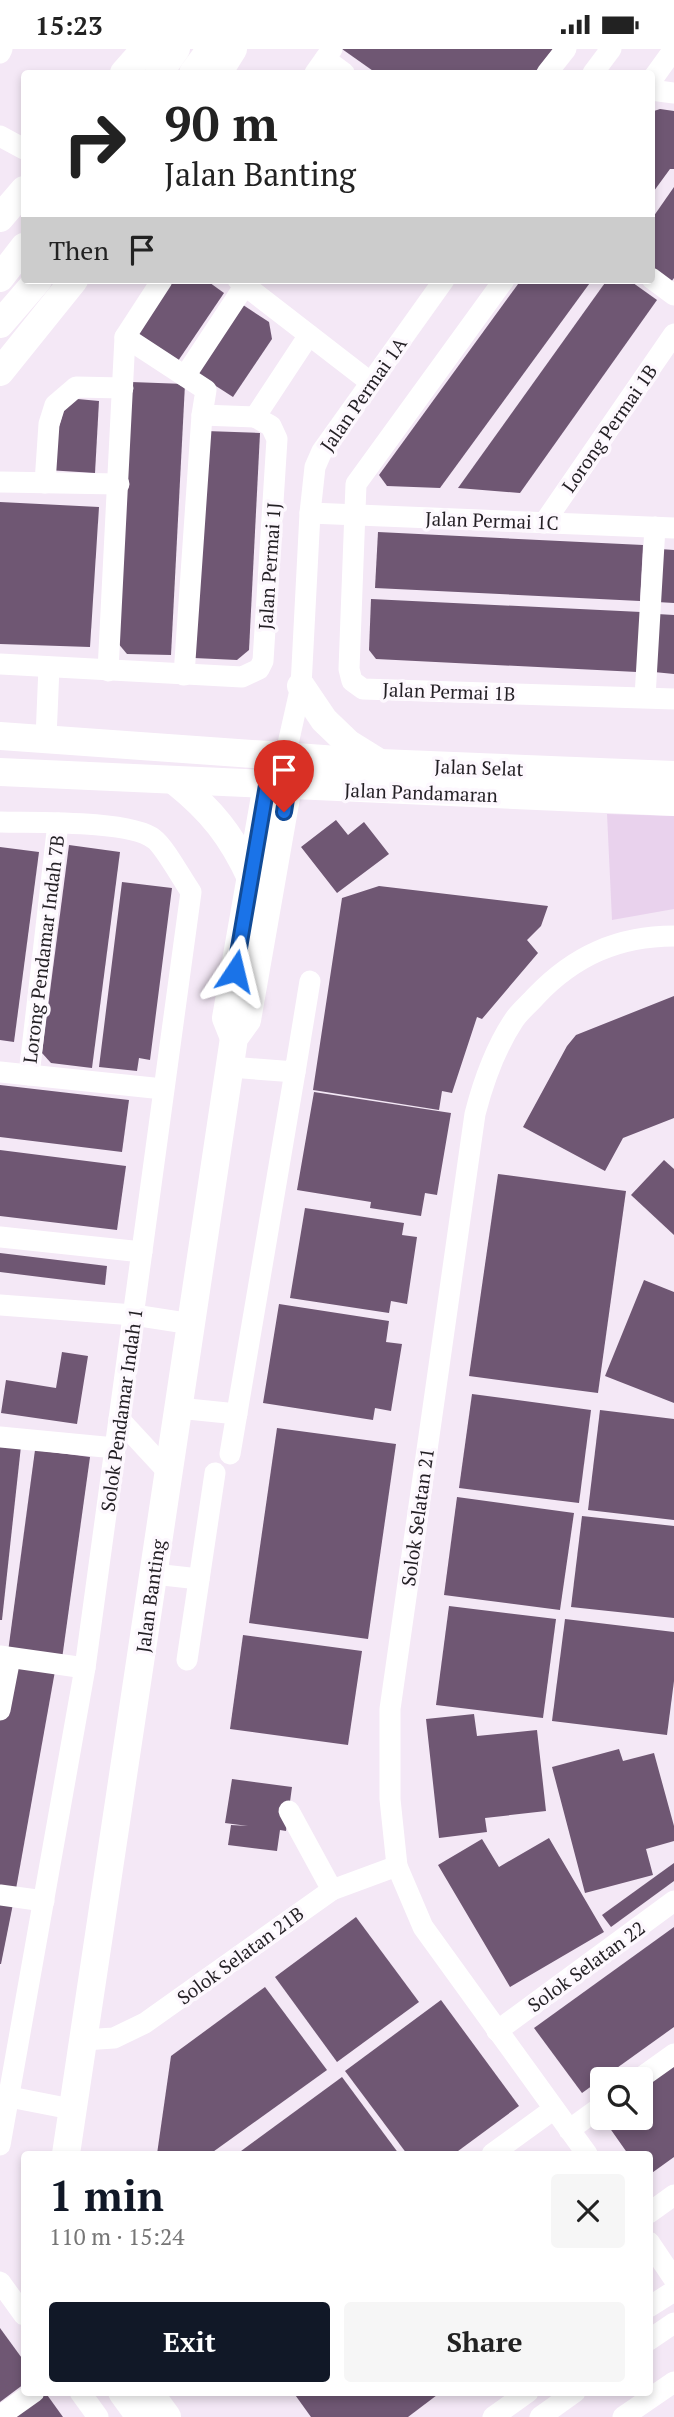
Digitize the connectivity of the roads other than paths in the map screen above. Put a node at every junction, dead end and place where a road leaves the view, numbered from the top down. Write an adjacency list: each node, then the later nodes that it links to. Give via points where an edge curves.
1 (145, 49): 8 (main road)
2 (176, 49): 9 (main road)
3 (211, 49): 10 (main road)
4 (233, 49): 11 (main road)
5 (566, 49): 12 (street)
6 (611, 49): 13 (street)
7 (674, 49): 14 (street)
8 (127, 70)
9 (161, 70)
10 (195, 70)
11 (220, 70)
12 (549, 70)
13 (595, 70)
14 (655, 75)
15 (655, 91): 16 (street)
16 (674, 93)
17 (0, 137): 18 (street)
18 (21, 148)
19 (21, 194): 20 (main road)
20 (0, 218)
21 (21, 251): 22 (main road)
22 (0, 278)
23 (655, 281): 31 (street)
24 (35, 284): 32 (main road)
25 (71, 284): 36 (main road)
26 (159, 284): 35 (street)
27 (240, 284): 37 (street)
28 (242, 284): 34 (street)
29 (441, 284): 38 (street, Jalan Permai 1A)
30 (501, 284): 46 (street, via 356,484)
31 (674, 295)
32 (0, 324)
33 (674, 334): 47 (street, Lorong Permai 1B)
34 (309, 335): 38 (street); 41 (street)
35 (125, 337): 37 (street); 39 (street)
36 (0, 372)
37 (186, 376): 40 (street, via 206,390)
38 (370, 382): 45 (street, Jalan Permai 1A, via 322,451 315,467)
39 (123, 388): 43 (street, via 76,387 55,405 49,424); 44 (street)
40 (202, 415): 41 (street); 52 (street)
41 (255, 417): 52 (street, Jalan Permai 1J, via 271,426 276,439 263,661 259,669 243,677)
42 (0, 482): 43 (street)
43 (45, 483): 44 (street)
44 (119, 484): 51 (street)
45 (310, 513): 46 (street, Jalan Permai 1C); 53 (street, Jalan Permai 1A)
46 (355, 515): 47 (street, Jalan Permai 1C); 54 (street, Jalan Permai 1B, via 349,669 352,681 363,688)
47 (544, 523): 48 (street, Jalan Permai 1C)
48 (664, 528): 54 (street)
49 (0, 664): 50 (street, Jalan Permai 1J)
50 (49, 667): 51 (street, Jalan Permai 1J); 57 (street)
51 (108, 671): 52 (street, Jalan Permai 1J)
52 (184, 675)
53 (301, 687): 58 (street, Jalan Permai 1A); 59 (main road, via 324,720 349,744)
54 (645, 697): 55 (street, Jalan Permai 1B)
55 (674, 699)
56 (0, 736): 57 (main road)
57 (46, 738): 58 (main road)
58 (285, 757): 59 (main road, Jalan Selat); 63 (main road, Jalan Banting)
59 (380, 763): 61 (main road, Jalan Selat)
60 (0, 772): 62 (main road, Jalan Pandamaran)
61 (674, 775)
62 (176, 782): 63 (main road, Jalan Pandamaran); 67 (main road, via 224,828)
63 (277, 786): 64 (main road, Jalan Pandamaran); 67 (main road, Jalan Banting); 70 (main road, Jalan Banting, via 247,1020)
64 (674, 802)
65 (0, 823): 66 (street, Solok Pendamar Indah 1)
66 (58, 823): 74 (street, Lorong Pendamar Indah 7B); 75 (street, Solok Pendamar Indah 1, via 132,828 155,839 191,892)
67 (251, 877): 70 (main road, Jalan Banting, via 226,1018)
68 (674, 936): 96 (street, Solok Selatan 21, via 628,940 579,959 555,976 514,1019 484,1082 475,1114 390,1710 390,1799)
69 (310, 981): 73 (street)
70 (234, 1038): 71 (main road, Jalan Banting)
71 (230, 1067): 73 (street); 80 (main road, Jalan Banting)
72 (0, 1072): 74 (street)
73 (295, 1072): 82 (street)
74 (29, 1075): 75 (street)
75 (163, 1089): 77 (street, Solok Pendamar Indah 1)
76 (0, 1237): 77 (street)
77 (142, 1252): 79 (street, Solok Pendamar Indah 1)
78 (0, 1304): 79 (street)
79 (134, 1315): 80 (street); 83 (street, Solok Pendamar Indah 1)
80 (192, 1324): 81 (main road, Jalan Banting)
81 (178, 1408): 82 (street); 87 (main road, Jalan Banting)
82 (237, 1414): 86 (street)
83 (120, 1419): 85 (street, Solok Pendamar Indah 1); 87 (street)
84 (0, 1437): 85 (street)
85 (115, 1448): 93 (street, Solok Pendamar Indah 1)
86 (230, 1454)
87 (169, 1473): 89 (main road, Jalan Banting)
88 (215, 1473): 90 (street)
89 (154, 1574): 90 (street); 102 (main road, Jalan Banting)
90 (199, 1579): 92 (street)
91 (5, 1657): 93 (street); 94 (street)
92 (187, 1660)
93 (85, 1668): 99 (street, Solok Pendamar Indah 1)
94 (0, 1710)
95 (289, 1811): 97 (street)
96 (397, 1866): 97 (street, Solok Selatan 21B); 101 (street, Solok Selatan 21, via 423,1927)
97 (332, 1889): 102 (street, Solok Selatan 21B, via 145,2023 114,2038)
98 (0, 1895): 99 (street)
99 (44, 1901): 105 (street, Solok Pendamar Indah 1)
100 (674, 1901): 101 (street, Solok Selatan 22)
101 (498, 2031): 107 (street, Solok Selatan 21)
102 (83, 2040): 106 (main road, Jalan Banting)
103 (674, 2054): 104 (street)
104 (653, 2069)
105 (4, 2095): 106 (street); 110 (street, Solok Pendamar Indah 1)
106 (71, 2109): 111 (main road, Jalan Banting)
107 (554, 2109): 109 (street, Solok Selatan 21); 112 (street)
108 (590, 2115): 109 (street)
109 (569, 2130): 113 (street, Solok Selatan 21)
110 (0, 2145)
111 (66, 2151)
112 (496, 2151)
113 (585, 2151)
114 (674, 2195): 115 (street)
115 (653, 2210)
116 (653, 2248): 117 (street)
117 (674, 2280)
118 (0, 2282): 121 (street)
119 (674, 2291): 120 (street)
120 (653, 2304)
121 (21, 2311)
122 (674, 2323): 123 (street)
123 (653, 2337)
124 (674, 2382): 137 (street)
125 (28, 2396): 131 (street)
126 (83, 2396): 132 (street)
127 (125, 2396): 133 (main road)
128 (152, 2396): 134 (main road)
129 (522, 2396): 135 (street)
130 (569, 2396): 136 (street)
131 (0, 2416)
132 (98, 2417)
133 (140, 2417)
134 (167, 2417)
135 (493, 2417)
136 (540, 2417)
137 (623, 2417)

